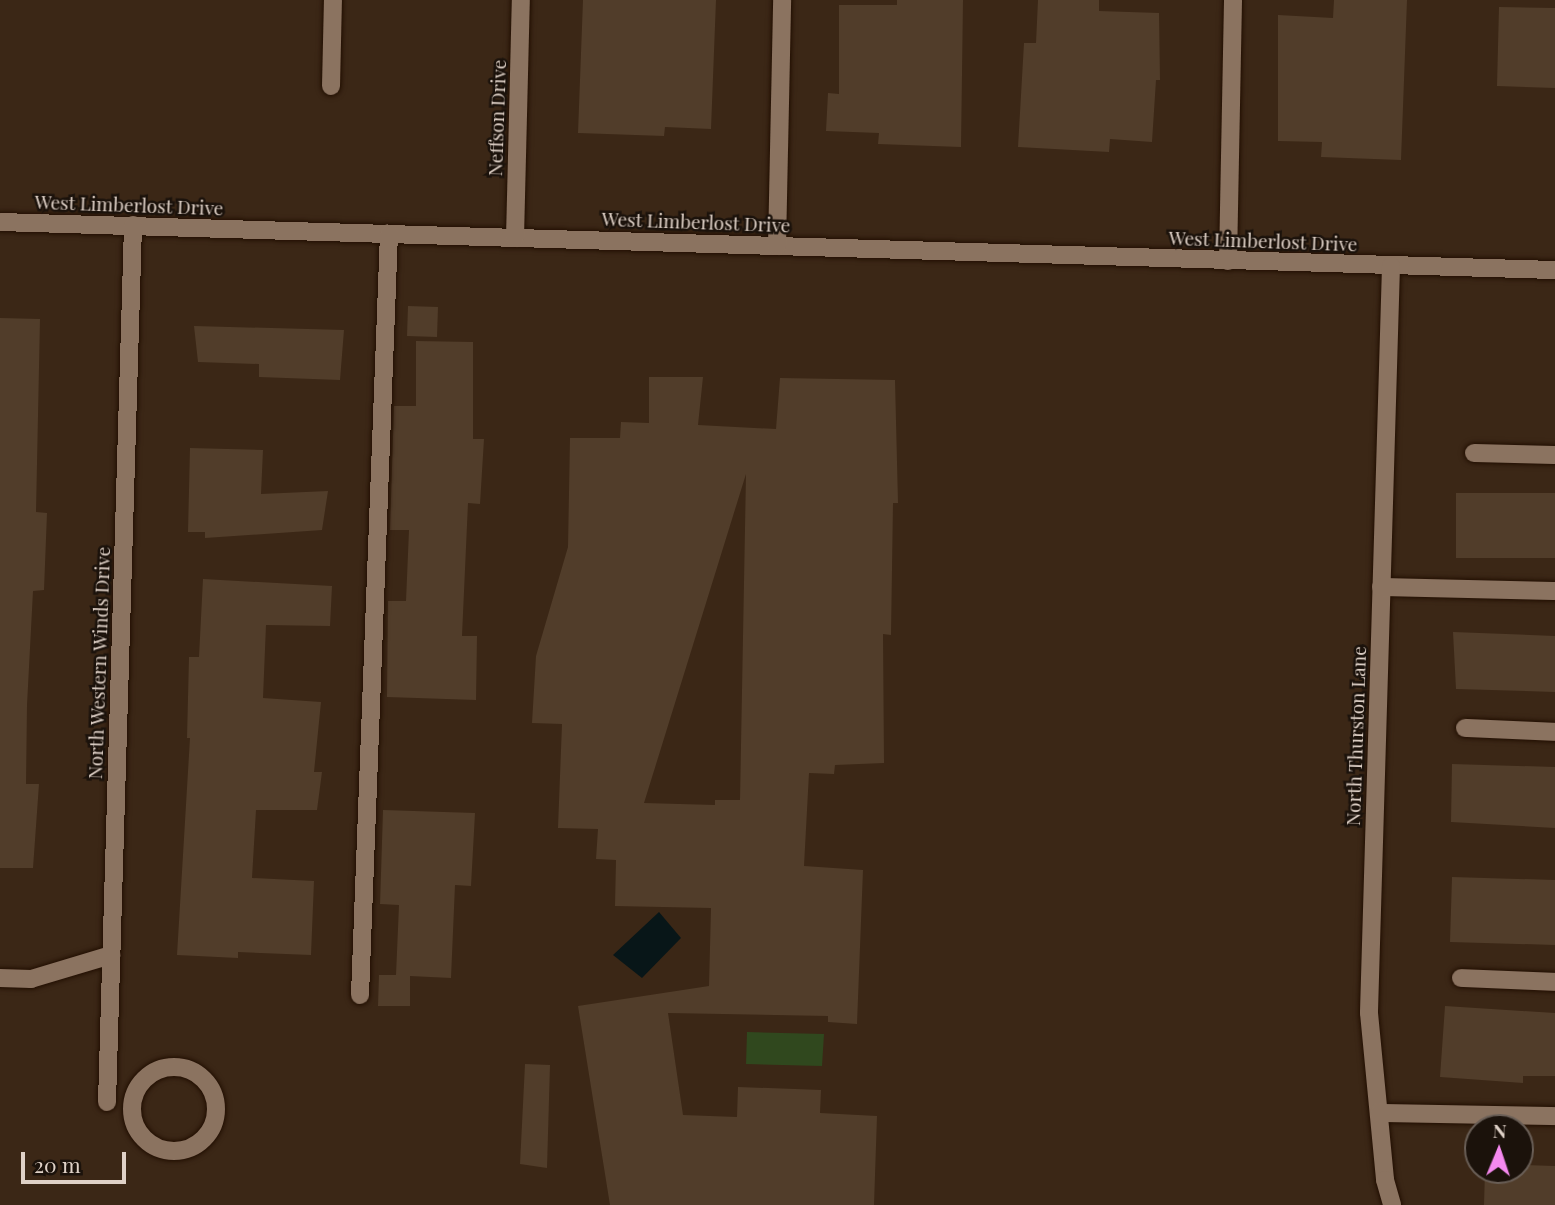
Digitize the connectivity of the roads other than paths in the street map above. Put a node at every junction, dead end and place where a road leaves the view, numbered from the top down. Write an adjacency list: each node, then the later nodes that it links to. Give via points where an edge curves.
1 (333, 0): 5 (street)
2 (521, 0): 9 (street, Neffson Drive)
3 (782, 0): 10 (street)
4 (1233, 0): 11 (street)
5 (331, 86)
6 (0, 222): 7 (street, West Limberlost Drive)
7 (133, 225): 8 (street, West Limberlost Drive); 20 (street, North Western Winds Drive)
8 (389, 234): 9 (street, West Limberlost Drive); 24 (street)
9 (515, 238): 10 (street, West Limberlost Drive)
10 (777, 246): 11 (street, West Limberlost Drive)
11 (1228, 261): 12 (street, West Limberlost Drive)
12 (1391, 266): 13 (street, West Limberlost Drive); 16 (street, North Thurston Lane)
13 (1555, 270)
14 (1474, 453): 15 (street)
15 (1555, 455)
16 (1381, 587): 17 (street); 27 (street, North Thurston Lane, via 1369,1013)
17 (1555, 591)
18 (1465, 729): 19 (street)
19 (1555, 732)
20 (111, 955): 21 (street, via 31,979); 26 (street, North Western Winds Drive)
21 (0, 978)
22 (1461, 978): 23 (street)
23 (1555, 982)
24 (360, 995)
25 (177, 1067): 25 (street, via 148,1076 133,1103 140,1133 166,1150 197,1144 215,1119 215,1098 205,1080)
26 (107, 1102)
27 (1379, 1113): 28 (street); 29 (street, North Thurston Lane)
28 (1555, 1116)
29 (1392, 1205)

